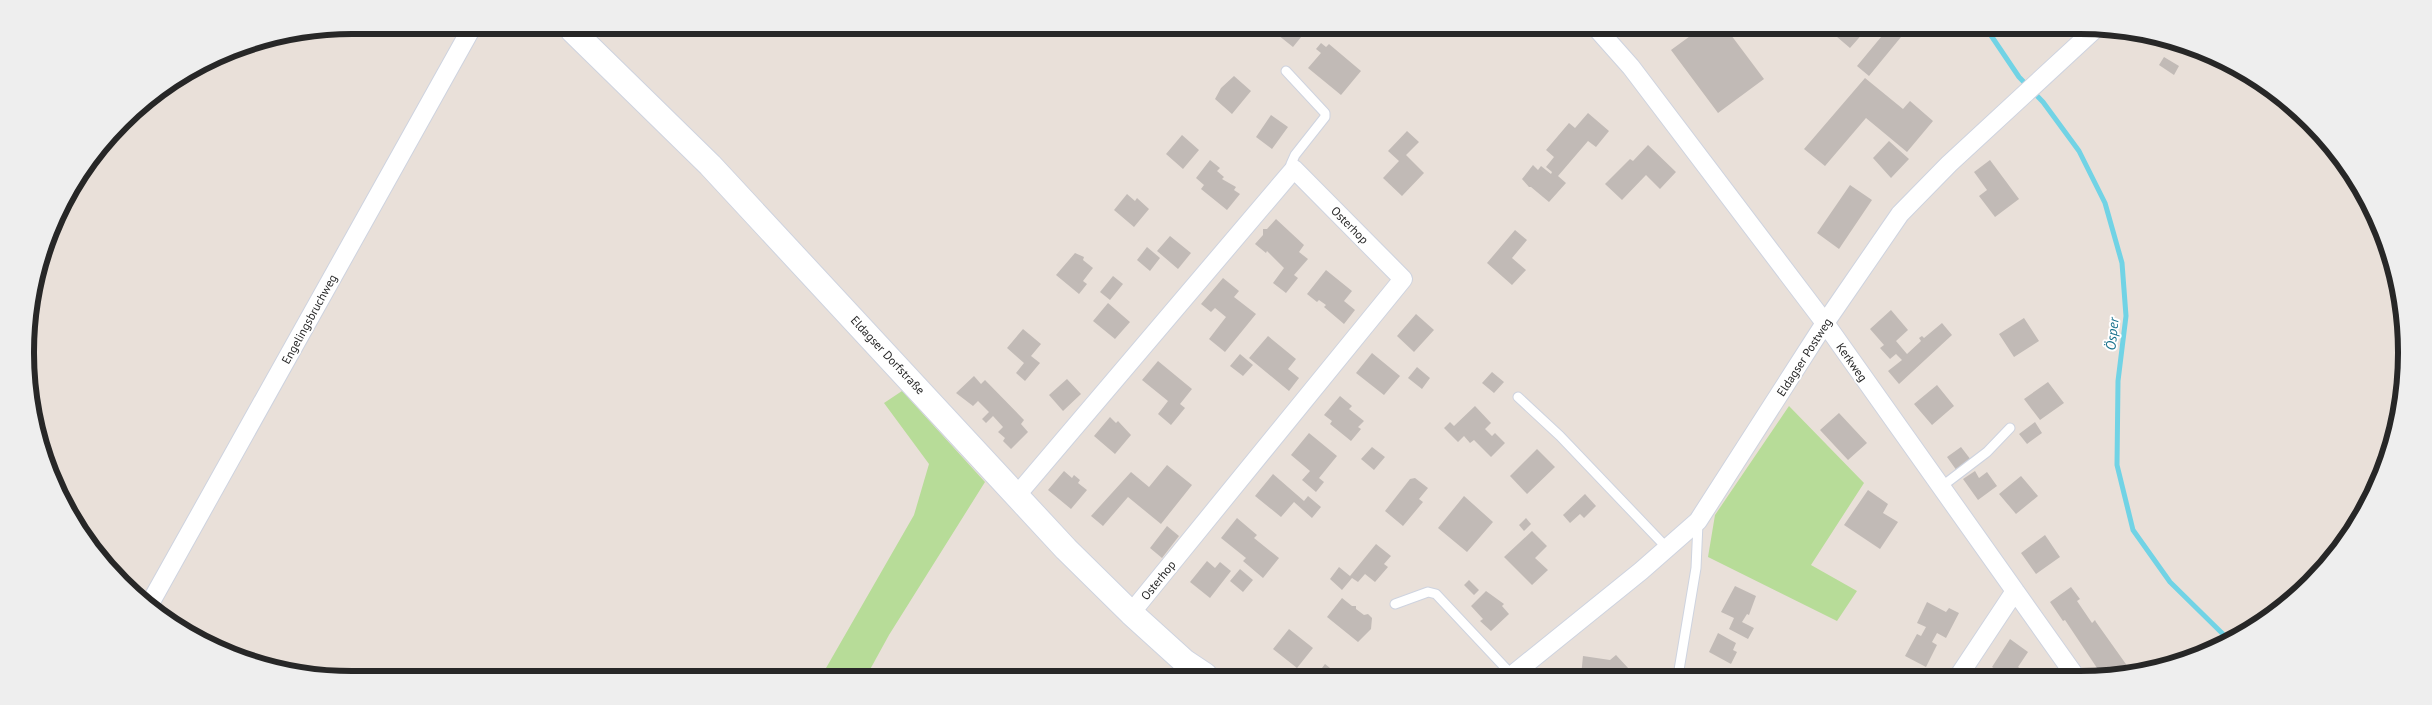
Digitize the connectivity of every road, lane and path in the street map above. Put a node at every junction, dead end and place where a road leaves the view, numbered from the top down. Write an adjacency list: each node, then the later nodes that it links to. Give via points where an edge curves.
1 (468, 34): 15 (street, Engelingsbruchweg)
2 (577, 34): 11 (street, Eldagser Dorfstraße, via 710,165)
3 (1602, 34): 7 (street, Kerkweg, via 1631,67)
4 (2090, 34): 7 (street, Eldagser Postweg, via 1949,164 1900,214)
5 (1286, 71): 6 (lane, via 1325,113 1295,155)
6 (1294, 169): 11 (street); 17 (street, Osterhop, via 1404,280)
7 (1825, 323): 10 (street, Kerkweg); 12 (street, Eldagser Postweg)
8 (1518, 397): 13 (lane, via 1560,436)
9 (2010, 428): 10 (lane, via 1987,452)
10 (1941, 487): 14 (street, Kerkweg)
11 (1017, 495): 17 (street, Eldagser Dorfstraße)
12 (1698, 521): 13 (street, Eldagser Postweg); 21 (lane, via 1696,568)
13 (1667, 548): 20 (street, Eldagser Postweg)
14 (2015, 591): 22 (street); 23 (street, Kerkweg)
15 (152, 600)
16 (1395, 604): 19 (lane, via 1428,592 1436,594)
17 (1131, 613): 18 (street, Eldagser Dorfstraße)
18 (1198, 671)
19 (1506, 671)
20 (1517, 671)
21 (1679, 671)
22 (1962, 671)
23 (2072, 671)

